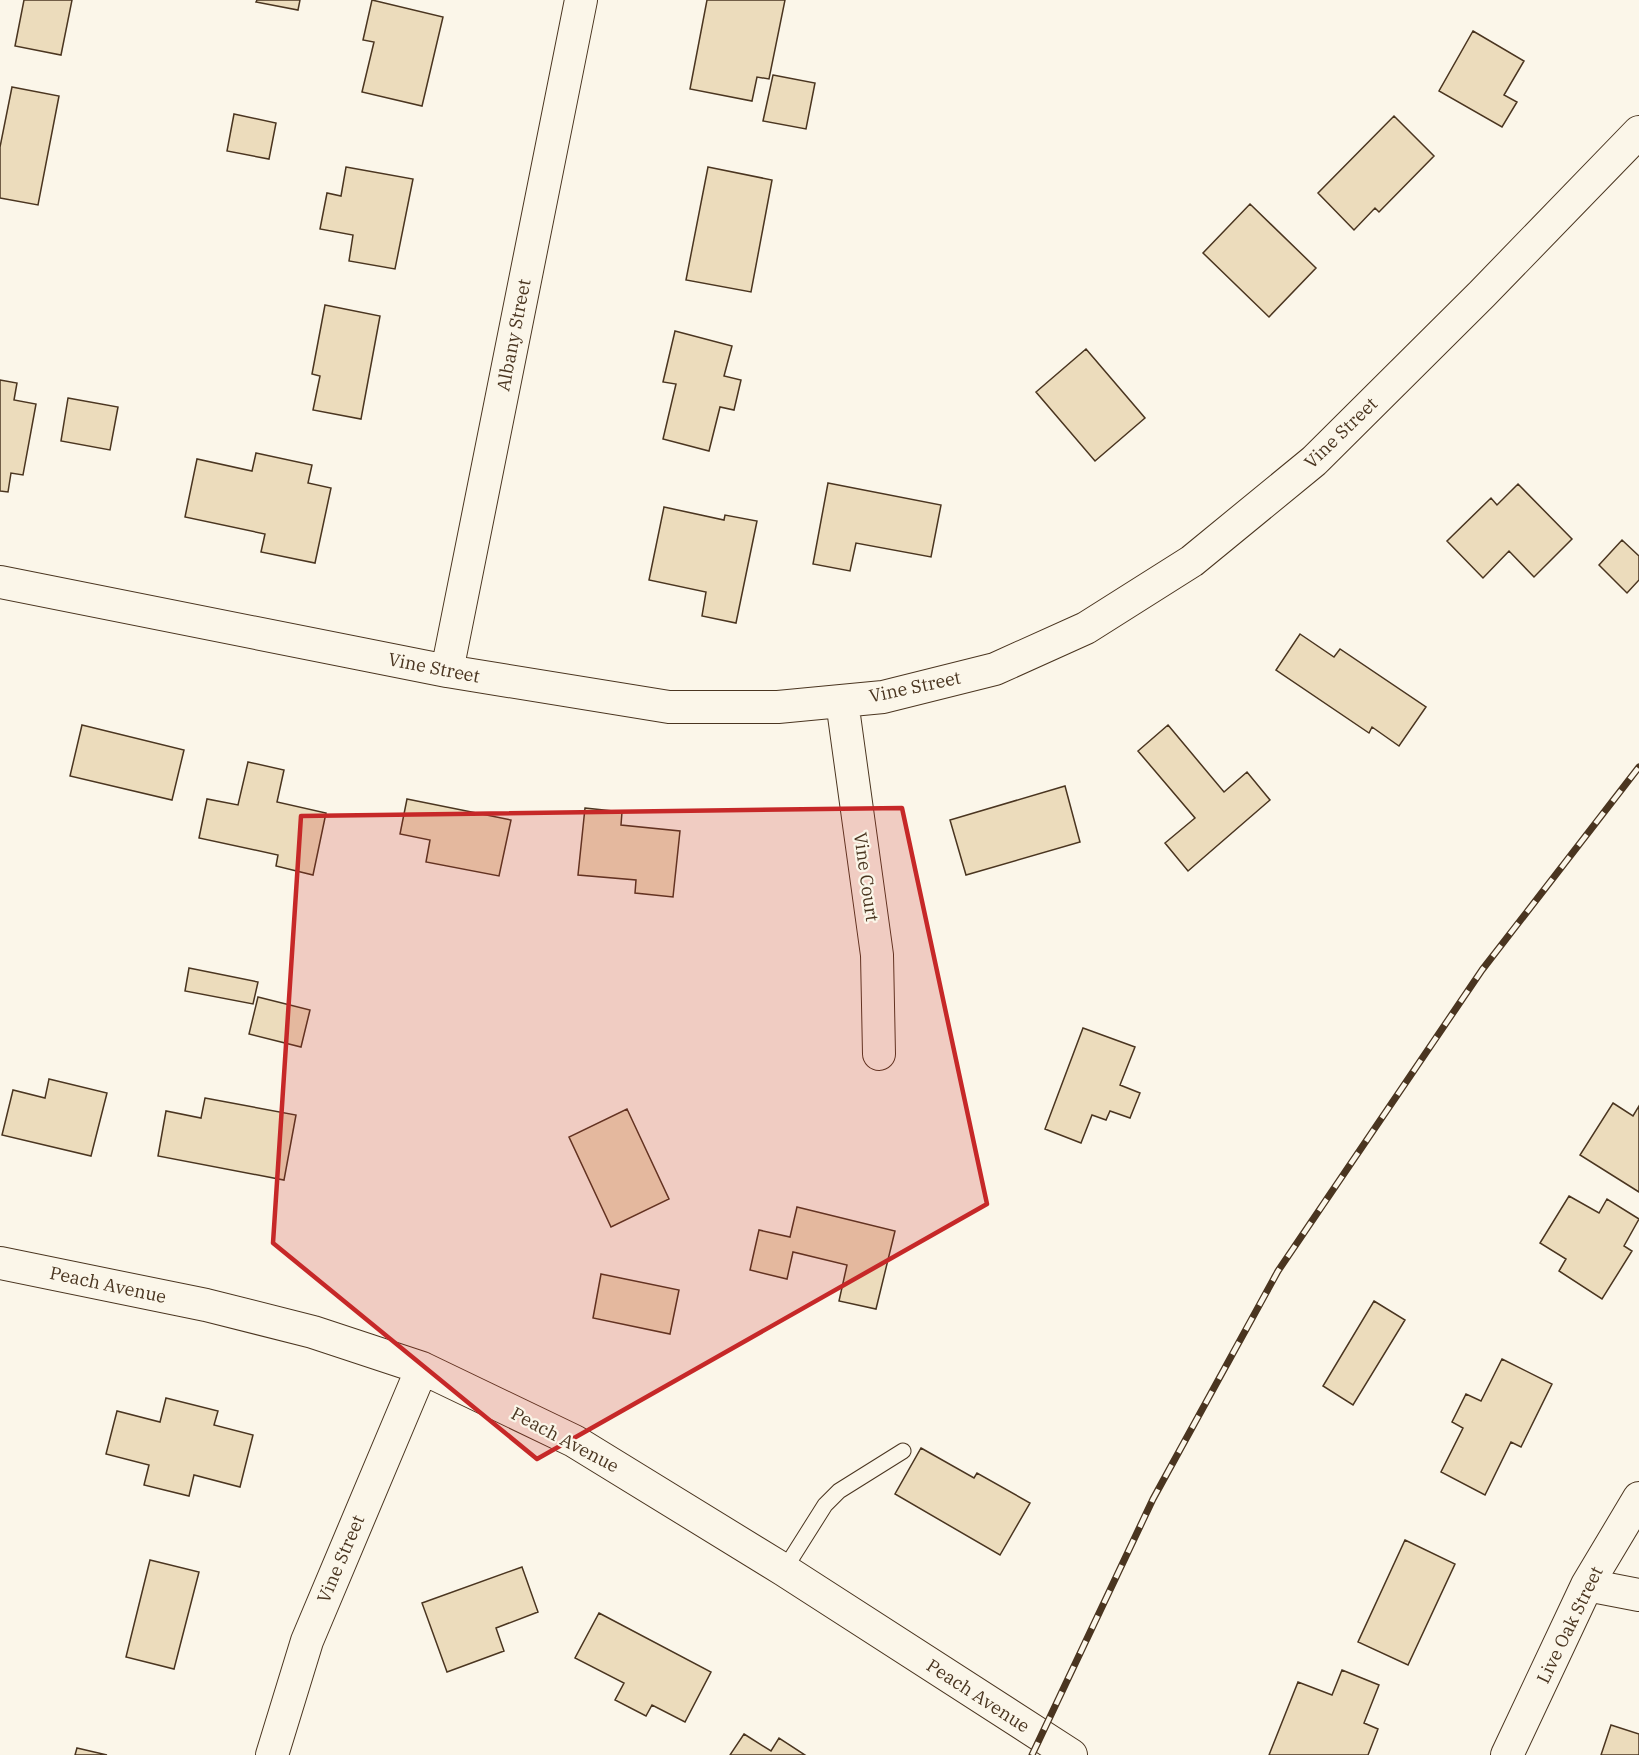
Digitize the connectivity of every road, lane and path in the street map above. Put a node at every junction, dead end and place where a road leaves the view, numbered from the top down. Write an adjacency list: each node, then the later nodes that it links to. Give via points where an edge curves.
1 (581, 0): 4 (street, Albany Street)
2 (1639, 132): 5 (street, Vine Street, via 1314,461 1192,561 1086,628 994,669 883,697)
3 (0, 582): 4 (street, Vine Street)
4 (447, 671): 5 (street, Vine Street, via 669,707 778,707)
5 (842, 701): 6 (street, Vine Court, via 877,955)
6 (879, 1054)
7 (0, 1263): 8 (street, Peach Avenue, via 206,1305)
8 (422, 1368): 11 (street, Peach Avenue, via 574,1441); 14 (street, Vine Street, via 307,1641)
9 (903, 1451): 11 (lane, via 839,1491 825,1505)
10 (1639, 1498): 12 (street, Live Oak Street)
11 (784, 1570): 15 (street, Peach Avenue)
12 (1587, 1585): 13 (street); 16 (street, Live Oak Street)
13 (1639, 1595)
14 (272, 1755)
15 (1071, 1755)
16 (1507, 1755)

